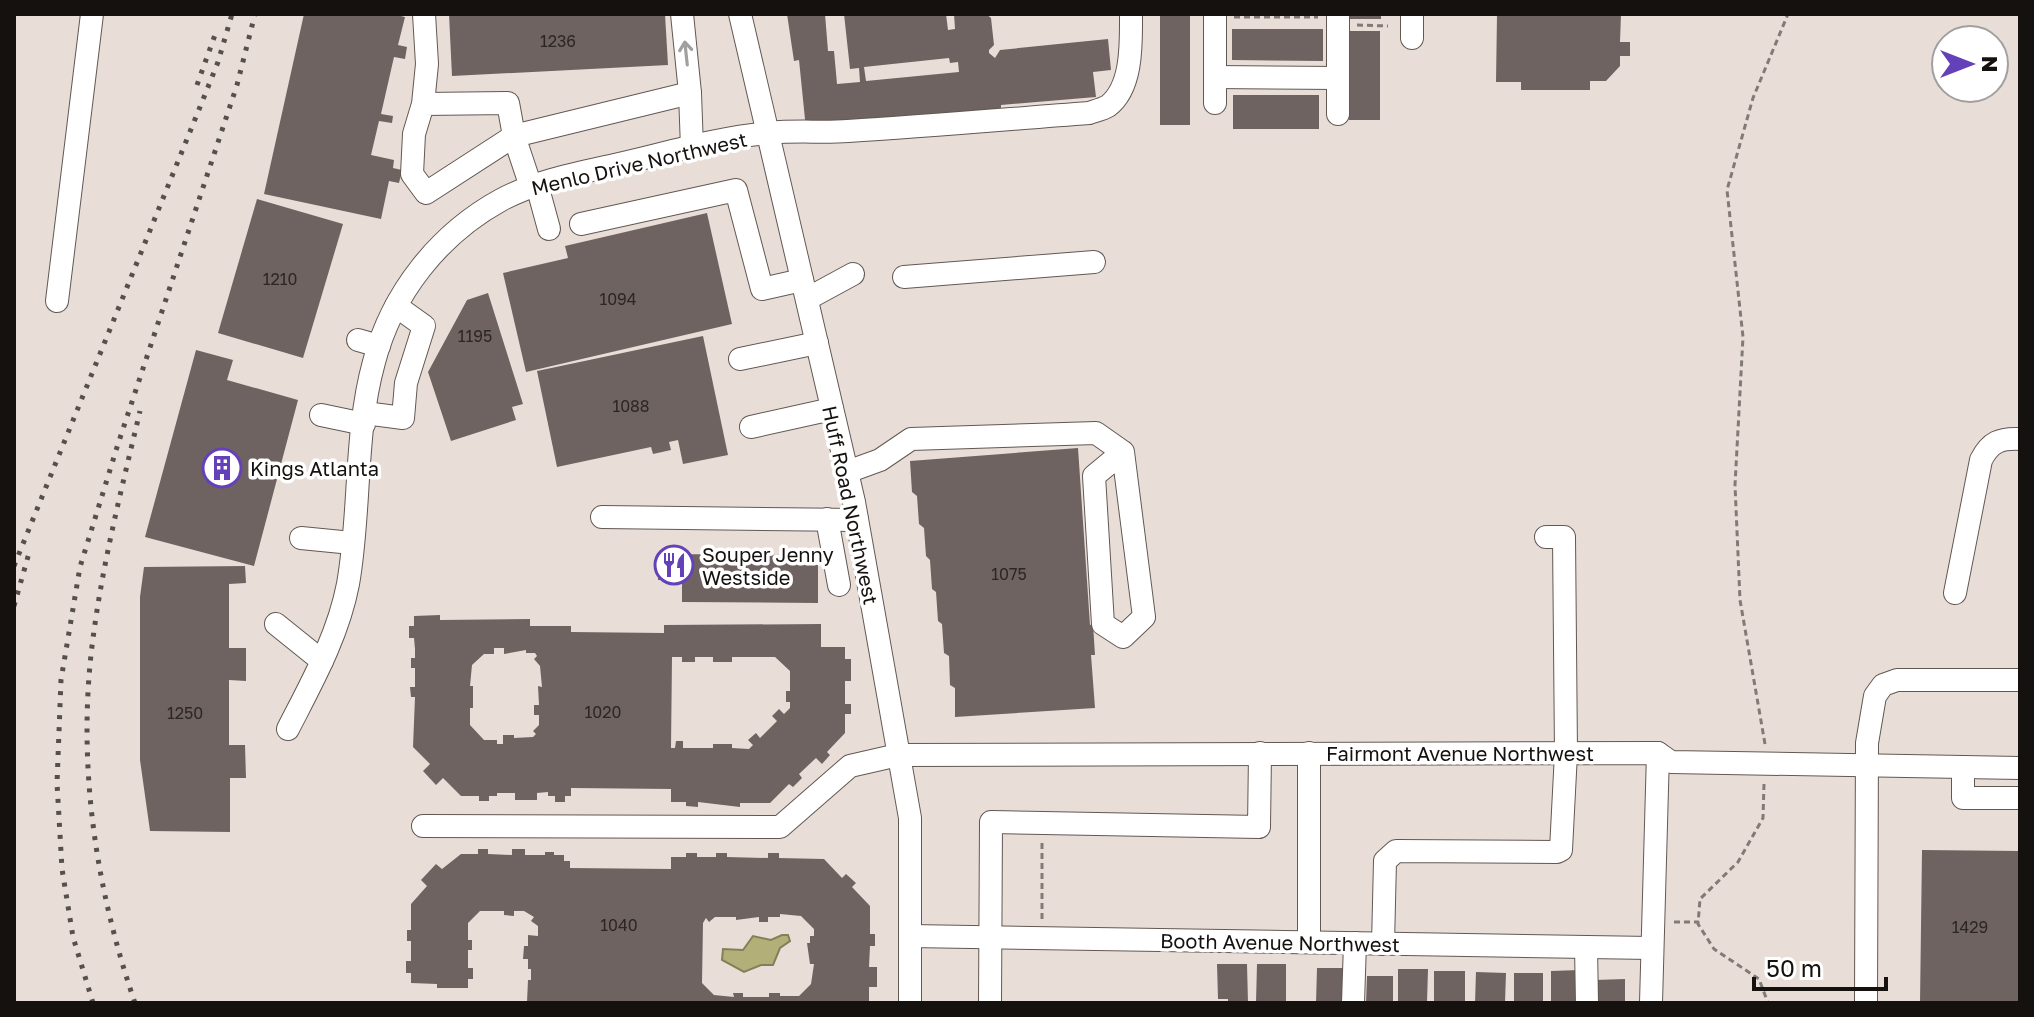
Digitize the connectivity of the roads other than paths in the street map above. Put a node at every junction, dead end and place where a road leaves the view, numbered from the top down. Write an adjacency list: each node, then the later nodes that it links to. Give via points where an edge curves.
1 (92, 14): 26 (street)
2 (424, 14): 14 (street)
3 (682, 14): 12 (street, one-way to 3)
4 (740, 14): 16 (street, Huff Road Northwest)
5 (1131, 14): 16 (street, Menlo Drive Northwest, via 1126,79 1108,106 1089,113)
6 (1412, 14): 9 (street)
7 (1220, 16): 10 (street)
8 (1336, 19): 11 (street)
9 (1412, 38)
10 (1215, 77): 11 (street); 13 (street)
11 (1338, 78): 15 (street)
12 (690, 93): 17 (street); 18 (street)
13 (1215, 103)
14 (423, 104): 17 (street, via 508,103); 17 (street, via 414,134 412,174 426,193)
15 (1338, 114)
16 (769, 133): 18 (street, Menlo Drive Northwest); 25 (street, Huff Road Northwest)
17 (514, 136): 19 (street)
18 (692, 148): 19 (street, Menlo Drive Northwest)
19 (534, 186): 21 (street); 27 (street, Menlo Drive Northwest, via 473,218 411,264)
20 (581, 224): 25 (street, via 736,190 762,289)
21 (549, 229)
22 (1094, 262): 24 (street)
23 (853, 274): 25 (street)
24 (904, 277)
25 (804, 290): 28 (street, Huff Road Northwest)
26 (57, 301)
27 (396, 306): 32 (street, Menlo Drive Northwest, via 368,343); 32 (street, via 424,326 406,383 403,418)
28 (817, 343): 29 (street); 30 (street, Huff Road Northwest)
29 (740, 359)
30 (832, 409): 33 (street); 36 (street, Huff Road Northwest)
31 (321, 415): 32 (street)
32 (365, 419): 43 (street, Menlo Drive Northwest)
33 (751, 427)
34 (2020, 439): 46 (street, via 1995,442 1981,460)
35 (1123, 452): 36 (street, via 1096,433 911,439 880,460); 42 (street); 44 (street, via 1094,476)
36 (847, 472): 39 (street, Huff Road Northwest)
37 (602, 517): 38 (street)
38 (827, 519): 39 (street); 45 (street)
39 (857, 520): 55 (street, Huff Road Northwest)
40 (1546, 537): 53 (street, via 1564,537)
41 (301, 538): 43 (street)
42 (1134, 539): 44 (street); 44 (street, via 1144,617 1123,637 1103,624)
43 (352, 543): 48 (street, Menlo Drive Northwest, via 348,584)
44 (1098, 548)
45 (839, 585)
46 (1955, 593)
47 (276, 624): 48 (street)
48 (322, 661): 50 (street, Menlo Drive Northwest)
49 (2020, 680): 56 (street, via 1913,678 1883,685 1870,718)
50 (288, 729)
51 (1260, 753): 52 (street, Fairmont Avenue Northwest); 55 (street, Fairmont Avenue Northwest); 62 (street, via 1259,827 991,822)
52 (1309, 753): 53 (street, Fairmont Avenue Northwest); 63 (street)
53 (1566, 753): 54 (street, Fairmont Avenue Northwest); 65 (street, via 1561,850 1396,851 1385,861)
54 (1658, 753): 56 (street, Fairmont Avenue Northwest, via 1671,762); 67 (street)
55 (898, 755): 60 (street, Fairmont Avenue Northwest, via 850,766 780,827); 61 (street, Huff Road Northwest, via 910,818)
56 (1866, 765): 57 (street, Fairmont Avenue Northwest); 73 (street)
57 (1963, 767): 58 (street, Fairmont Avenue Northwest); 59 (street, via 1963,798)
58 (2020, 768)
59 (2020, 798)
60 (423, 826)
61 (910, 936): 62 (street, Booth Avenue Northwest); 68 (street, Huff Road Northwest)
62 (991, 937): 63 (street, Booth Avenue Northwest); 69 (street)
63 (1309, 942): 64 (street, Booth Avenue Northwest)
64 (1355, 943): 65 (street, Booth Avenue Northwest); 70 (street)
65 (1383, 944): 66 (street, Booth Avenue Northwest)
66 (1586, 947): 67 (street, Booth Avenue Northwest); 71 (street)
67 (1651, 948): 72 (street)
68 (910, 1003)
69 (990, 1003)
70 (1353, 1003)
71 (1587, 1003)
72 (1651, 1003)
73 (1866, 1003)

